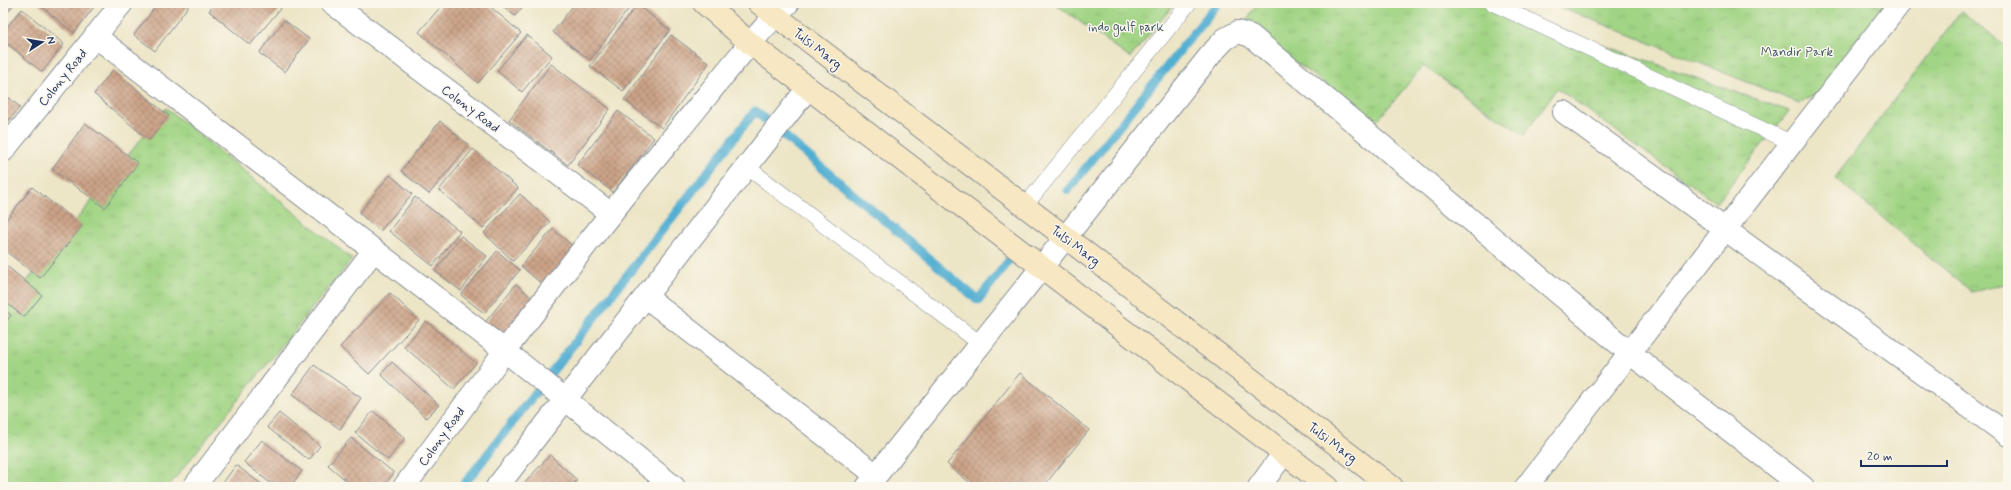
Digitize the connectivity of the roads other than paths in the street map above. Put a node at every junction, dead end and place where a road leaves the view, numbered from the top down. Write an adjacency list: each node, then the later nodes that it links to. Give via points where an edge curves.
1 (122, 3): 8 (street, Colony Road)
2 (332, 3): 16 (street, Colony Road)
3 (704, 3): 9 (street)
4 (1189, 3): 15 (lane)
5 (1492, 3): 12 (lane)
6 (1900, 3): 12 (street)
7 (774, 7): 9 (street, Colony Road); 15 (street, Tulsi Marg)
8 (95, 36): 13 (street, Colony Road); 19 (street)
9 (751, 44): 10 (street); 16 (street, Colony Road)
10 (808, 88): 14 (street); 20 (street)
11 (1564, 112): 17 (street)
12 (1792, 143): 17 (street)
13 (3, 151)
14 (747, 167): 21 (street); 22 (lane)
15 (1024, 207): 18 (street, Tulsi Marg)
16 (610, 213): 23 (street, Colony Road)
17 (1726, 230): 24 (street); 26 (street)
18 (1066, 237): 20 (street); 24 (street, via 1212,53 1225,39 1238,32 1251,36); 35 (street, Tulsi Marg)
19 (374, 250): 23 (street); 29 (street)
20 (1042, 267): 22 (street); 27 (street)
21 (646, 297): 25 (street); 28 (street)
22 (981, 344): 28 (street)
23 (508, 353): 25 (street); 30 (street, Colony Road)
24 (1630, 353): 36 (street); 37 (street)
25 (561, 397): 31 (street); 32 (street)
26 (2008, 435)
27 (1284, 453): 33 (street); 34 (street)
28 (872, 481)
29 (194, 487)
30 (404, 487)
31 (497, 487)
32 (674, 487)
33 (1259, 487)
34 (1328, 487)
35 (1392, 487)
36 (1526, 487)
37 (1803, 487)

